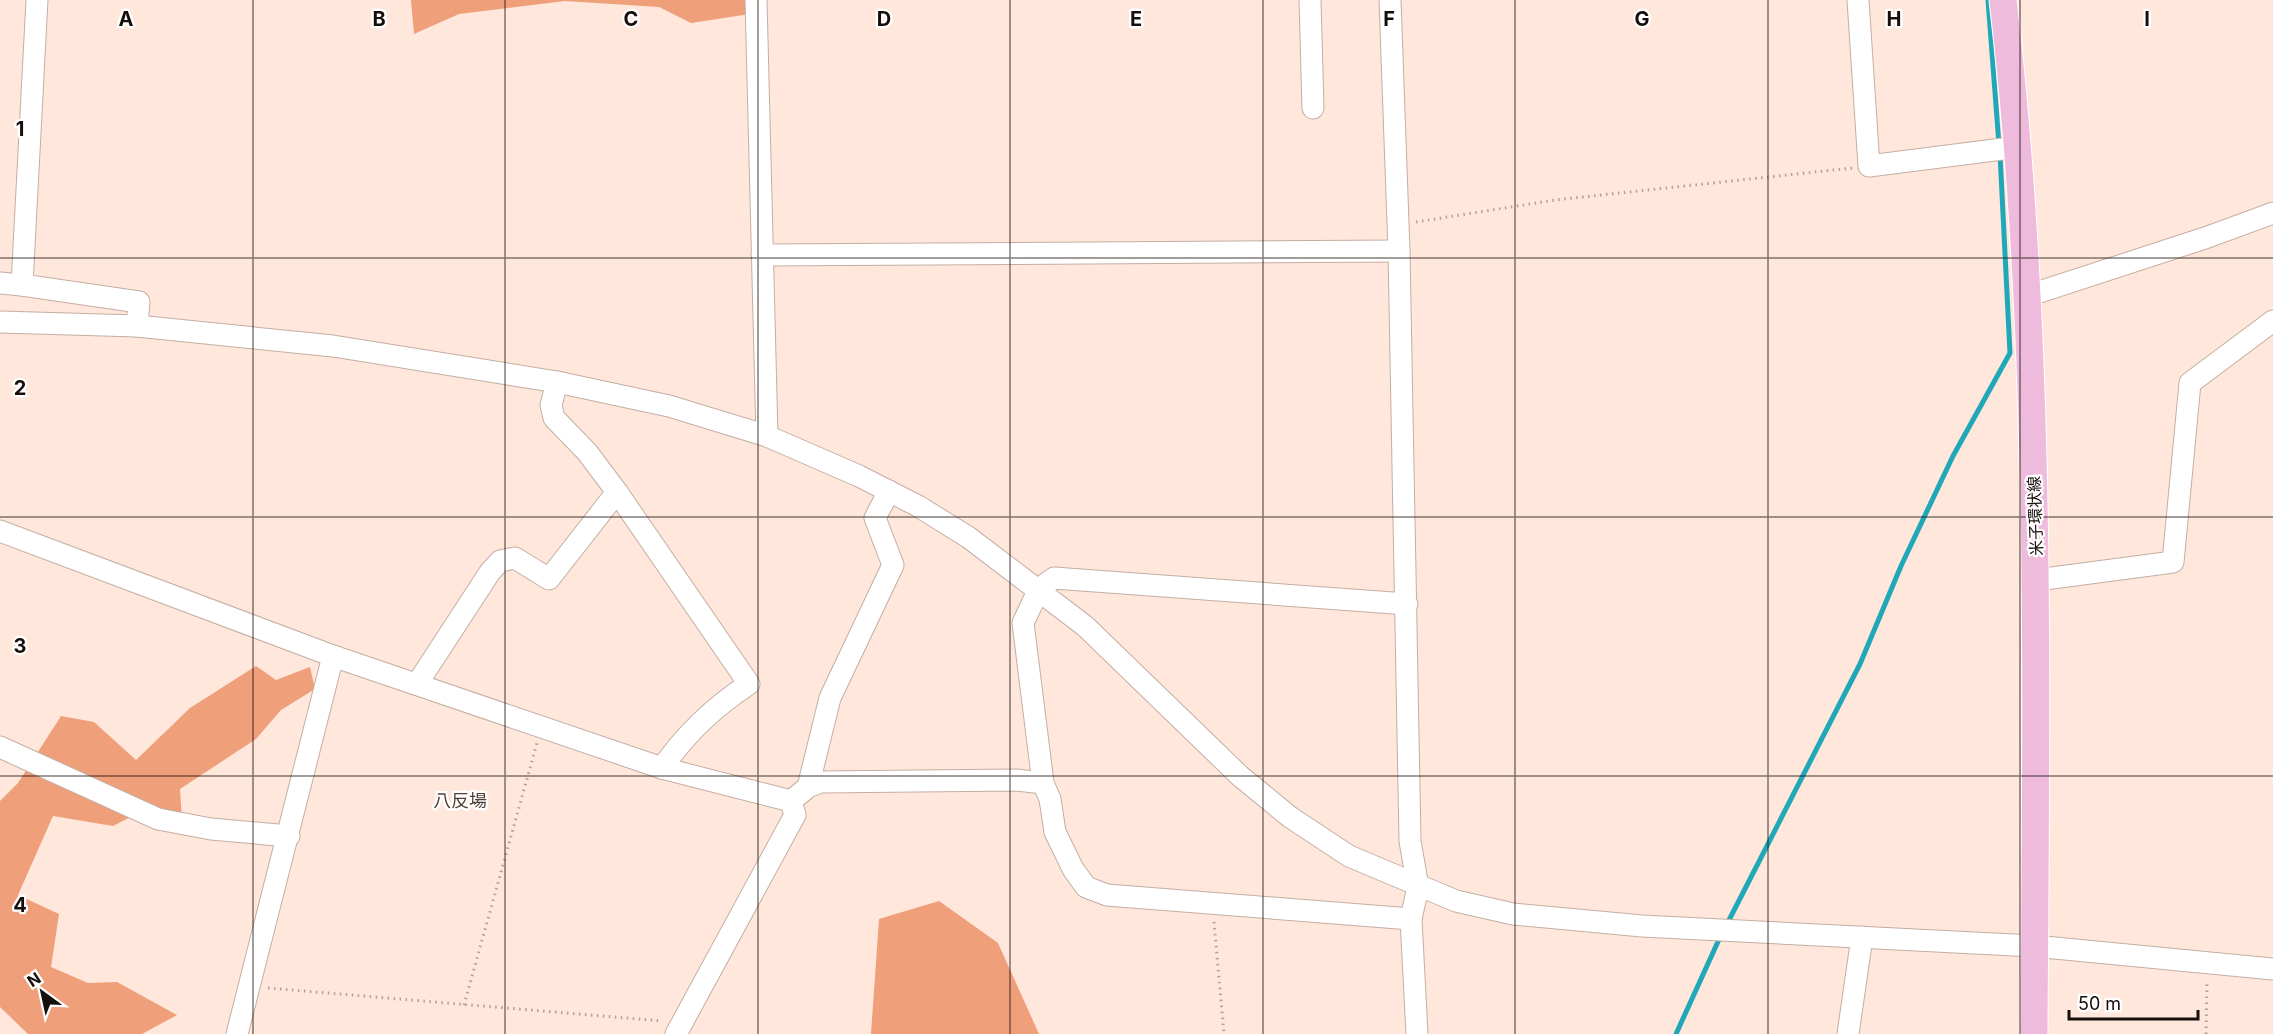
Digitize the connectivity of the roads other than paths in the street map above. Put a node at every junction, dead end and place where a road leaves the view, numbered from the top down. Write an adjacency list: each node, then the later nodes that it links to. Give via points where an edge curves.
1 (37, 0): 13 (street)
2 (756, 0): 11 (street)
3 (1310, 0): 7 (street)
4 (1390, 0): 10 (street)
5 (1858, 0): 8 (street, via 1869,166)
6 (2003, 0): 8 (main road, 米子環状線)
7 (1313, 108)
8 (2018, 147): 14 (main road, 米子環状線)
9 (2273, 213): 14 (street)
10 (1399, 251): 11 (street); 25 (street)
11 (762, 255): 19 (street)
12 (0, 283): 13 (street)
13 (22, 285): 17 (street, via 139,302)
14 (2027, 296): 23 (main road, 米子環状線)
15 (2273, 321): 23 (street, via 2190,383 2173,562)
16 (0, 322): 17 (street)
17 (136, 326): 18 (street, via 333,346)
18 (557, 381): 19 (street, via 669,406); 21 (street, via 550,405 554,418)
19 (766, 436): 20 (street)
20 (888, 491): 24 (street, via 968,537); 31 (street, via 875,519 893,565 830,698)
21 (617, 492): 27 (street, via 549,579 515,558 500,561); 29 (street, via 749,684 716,706)
22 (0, 531): 26 (street)
23 (2037, 580): 37 (main road, 米子環状線)
24 (1039, 589): 25 (street, via 1054,578); 30 (street, via 1023,623); 34 (street, via 1085,626 1240,776 1290,818 1350,856)
25 (1407, 604): 34 (street, via 1410,841)
26 (333, 656): 27 (street); 33 (street)
27 (417, 684): 29 (street)
28 (0, 747): 33 (street, via 158,819 211,829)
29 (662, 768): 32 (street)
30 (1043, 783): 31 (street, via 820,782); 35 (street, via 1055,832 1073,869 1086,887 1107,895)
31 (808, 787): 32 (street)
32 (792, 801): 39 (street, via 795,815)
33 (289, 836): 40 (street)
34 (1418, 887): 35 (street); 36 (street, via 1455,901 1513,914 1642,926)
35 (1411, 919): 41 (street)
36 (1862, 937): 37 (street); 42 (street)
37 (2034, 946): 38 (street); 43 (main road, 米子環状線)
38 (2273, 969)
39 (679, 1029)
40 (237, 1034)
41 (1417, 1034)
42 (1848, 1034)
43 (2034, 1034)

